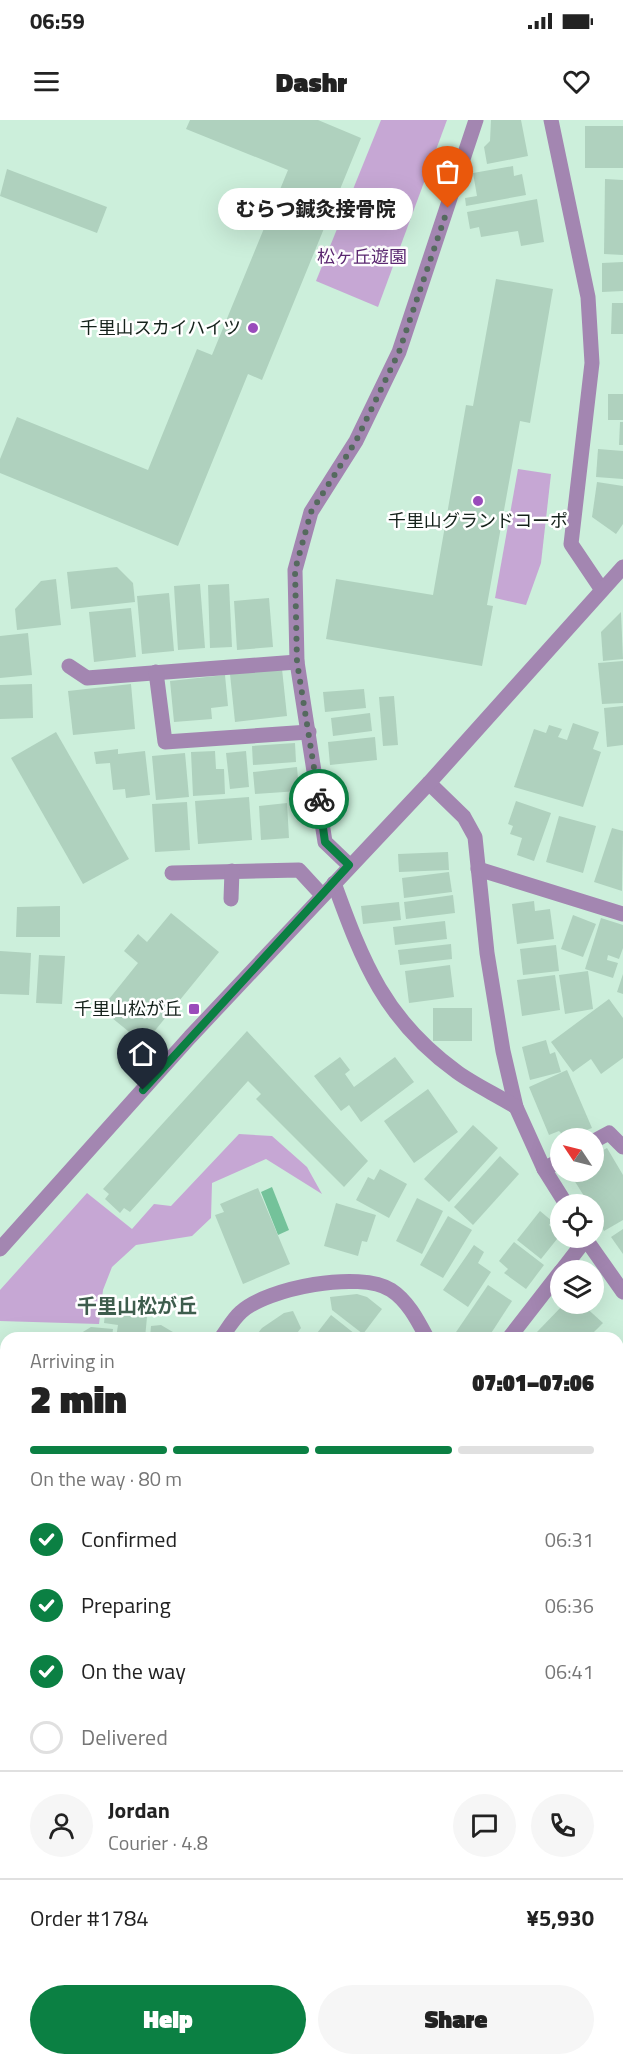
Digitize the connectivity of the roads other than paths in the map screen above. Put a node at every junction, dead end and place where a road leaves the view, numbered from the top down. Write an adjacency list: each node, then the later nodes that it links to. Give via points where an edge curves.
1 (476, 120): 5 (street, via 399,352 356,441 311,512 295,570)
2 (551, 120): 4 (street, via 588,297 592,363 571,544)
3 (623, 567): 4 (street)
4 (602, 590): 9 (street)
5 (297, 662): 7 (street); 8 (street)
6 (69, 666): 7 (street, via 87,678)
7 (156, 672): 8 (street, via 165,742)
8 (309, 732): 10 (street, via 325,842)
9 (429, 783): 10 (street); 11 (street, via 464,818 475,837)
10 (349, 865): 14 (street)
11 (478, 869): 17 (street); 18 (street, via 503,1050)
12 (231, 871): 13 (street); 15 (street, via 299,870); 16 (street)
13 (172, 873)
14 (334, 883): 15 (street); 18 (street, via 359,950 380,992 415,1036 458,1072)
15 (322, 895): 26 (street)
16 (231, 899)
17 (623, 914)
18 (516, 1107): 22 (street)
19 (604, 1136): 20 (street, via 609,1133)
20 (623, 1148)
21 (550, 1166): 22 (street)
22 (544, 1169): 23 (street)
23 (560, 1194)
24 (578, 1248): 27 (street)
25 (593, 1248): 29 (street)
26 (0, 1249)
27 (569, 1260)
28 (550, 1285): 32 (street)
29 (623, 1292)
30 (226, 1332): 31 (street, via 242,1311 280,1293 336,1280 368,1282 391,1290 411,1310)
31 (424, 1332)
32 (514, 1332)

